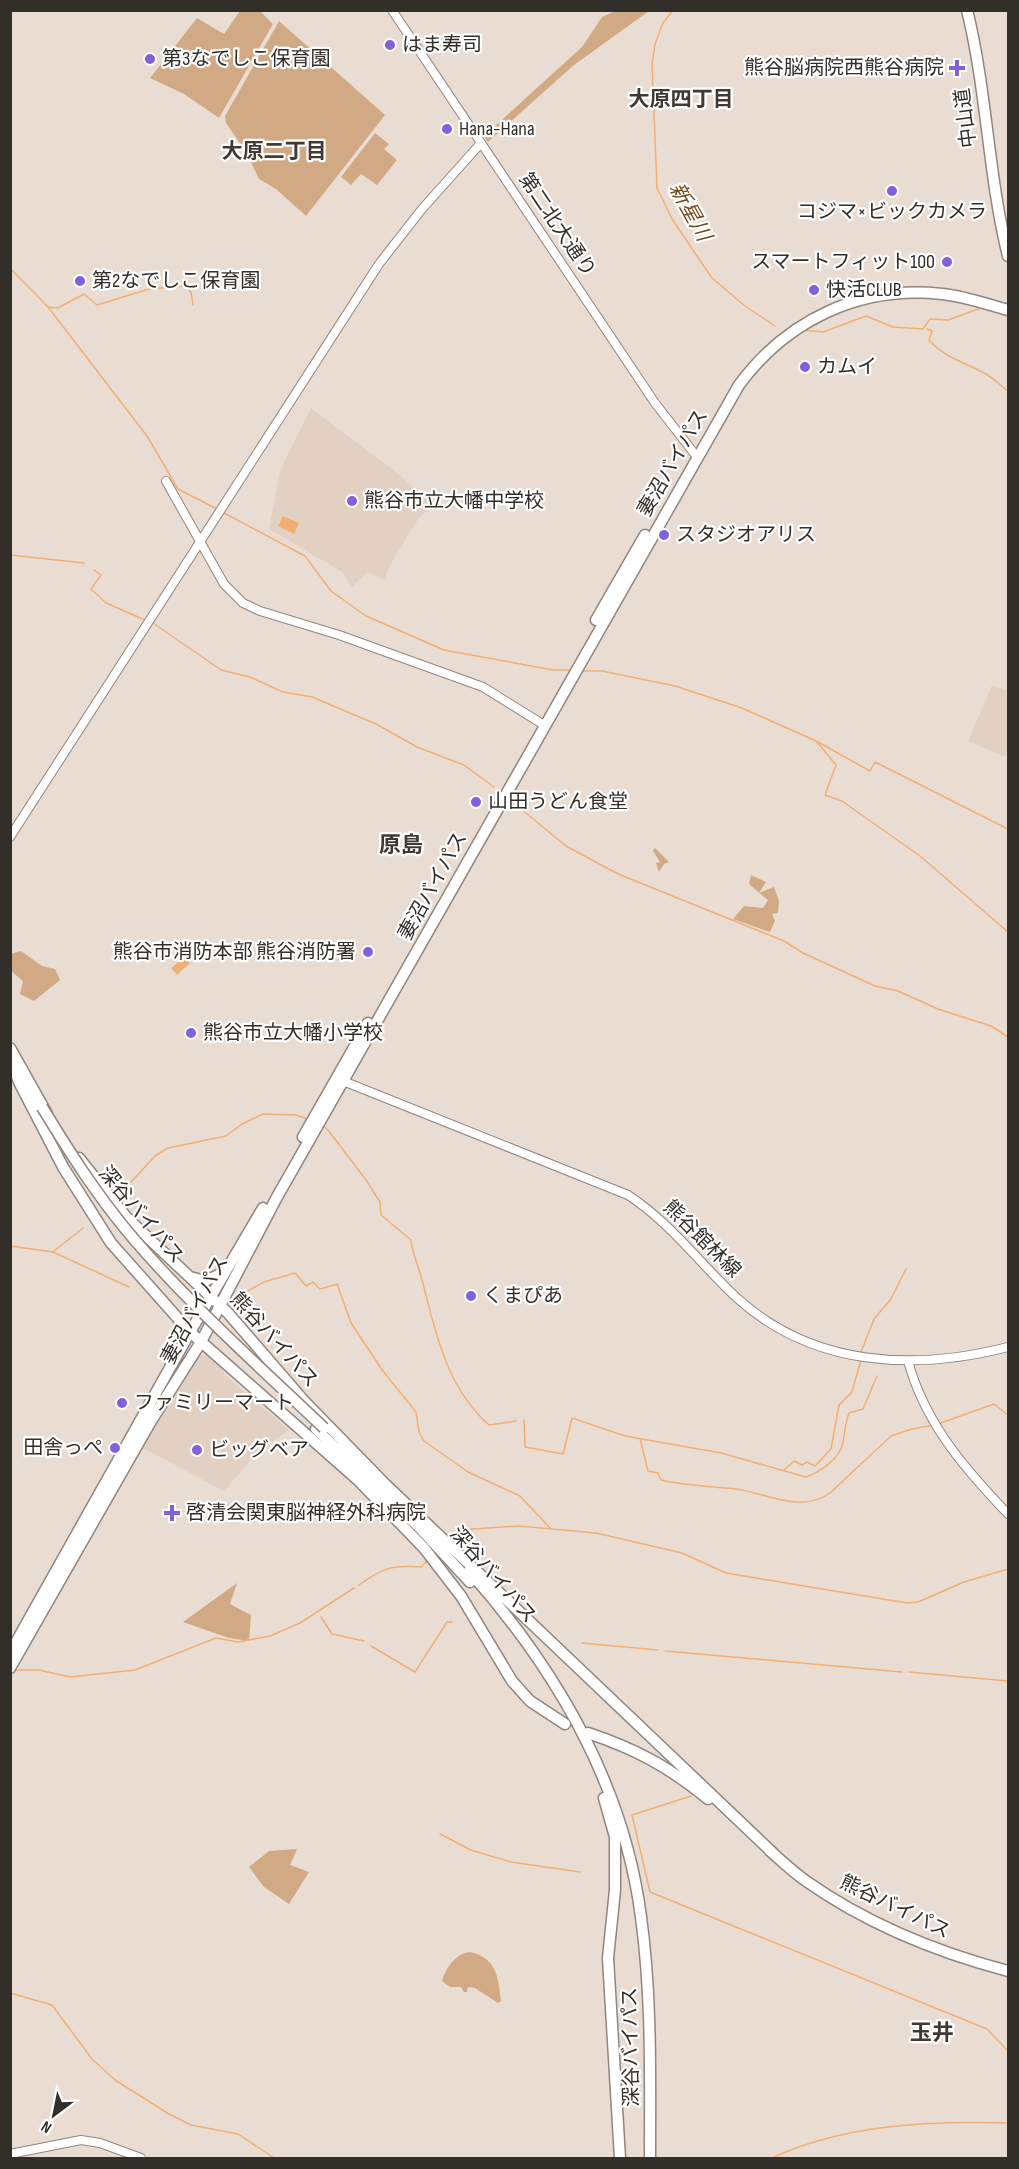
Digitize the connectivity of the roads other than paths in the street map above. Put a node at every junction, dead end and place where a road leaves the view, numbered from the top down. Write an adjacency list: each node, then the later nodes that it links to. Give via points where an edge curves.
1 (392, 10): 3 (street, 第二北大通り)
2 (968, 10): 4 (highway, 中山道, via 992,182)
3 (481, 143): 7 (street, 第二北大通り, via 655,403); 9 (street, via 390,249)
4 (1008, 256)
5 (1008, 302): 7 (highway, 妻沼バイパス, via 943,287 906,286 852,294 819,307 760,348 733,382)
6 (1008, 310): 7 (highway, 妻沼バイパス, via 943,294 906,293 855,301 822,314 777,343 749,371)
7 (694, 454): 10 (highway, 妻沼バイパス)
8 (166, 481): 9 (street)
9 (200, 540): 10 (street, via 224,584 251,608 483,687); 11 (street)
10 (542, 723): 14 (highway, 妻沼バイパス); 16 (highway, 妻沼バイパス)
11 (10, 837)
12 (10, 1048): 15 (highway, 熊谷バイパス)
13 (11, 1061): 15 (highway, 熊谷バイパス); 20 (highway, via 80,1197 111,1243)
14 (344, 1081): 19 (highway, 妻沼バイパス); 23 (main road, 熊谷館林線, via 628,1195 668,1226 738,1299 792,1336 839,1354)
15 (39, 1109): 17 (highway, 熊谷バイパス, bridge, via 127,1218); 24 (highway, 深谷バイパス, bridge, via 134,1239)
16 (225, 1271): 17 (highway, via 204,1281); 18 (highway, 妻沼バイパス)
17 (187, 1276): 18 (highway, 熊谷バイパス)
18 (210, 1297): 19 (highway, 熊谷バイパス); 20 (highway, 妻沼バイパス)
19 (219, 1305): 21 (highway, 妻沼バイパス); 26 (highway, 熊谷バイパス)
20 (190, 1332): 21 (highway); 29 (highway, 妻沼バイパス)
21 (201, 1342): 25 (highway); 30 (highway, 妻沼バイパス, via 151,1421)
22 (1008, 1347): 23 (main road, 熊谷館林線)
23 (908, 1361): 27 (street, via 915,1387 934,1425)
24 (320, 1428): 26 (highway, 深谷バイパス); 28 (highway, 深谷バイパス)
25 (358, 1480): 28 (highway, via 409,1524); 31 (highway, via 424,1548 460,1596 513,1681 530,1701)
26 (385, 1484): 33 (highway); 38 (highway, 深谷バイパス, via 498,1604 573,1714 601,1771 632,1867 641,1914 650,2037)
27 (1008, 1514)
28 (421, 1529): 37 (highway, 深谷バイパス, via 501,1619 537,1670 570,1721 608,1809 615,1846 608,1958)
29 (10, 1653)
30 (11, 1667)
31 (565, 1724)
32 (588, 1733): 33 (highway, via 632,1748 685,1779)
33 (775, 1856): 34 (highway, 熊谷バイパス, via 804,1880 875,1923 926,1946)
34 (1008, 1971)
35 (10, 2154): 36 (street, via 81,2140)
36 (141, 2158)
37 (620, 2158)
38 (650, 2158)

